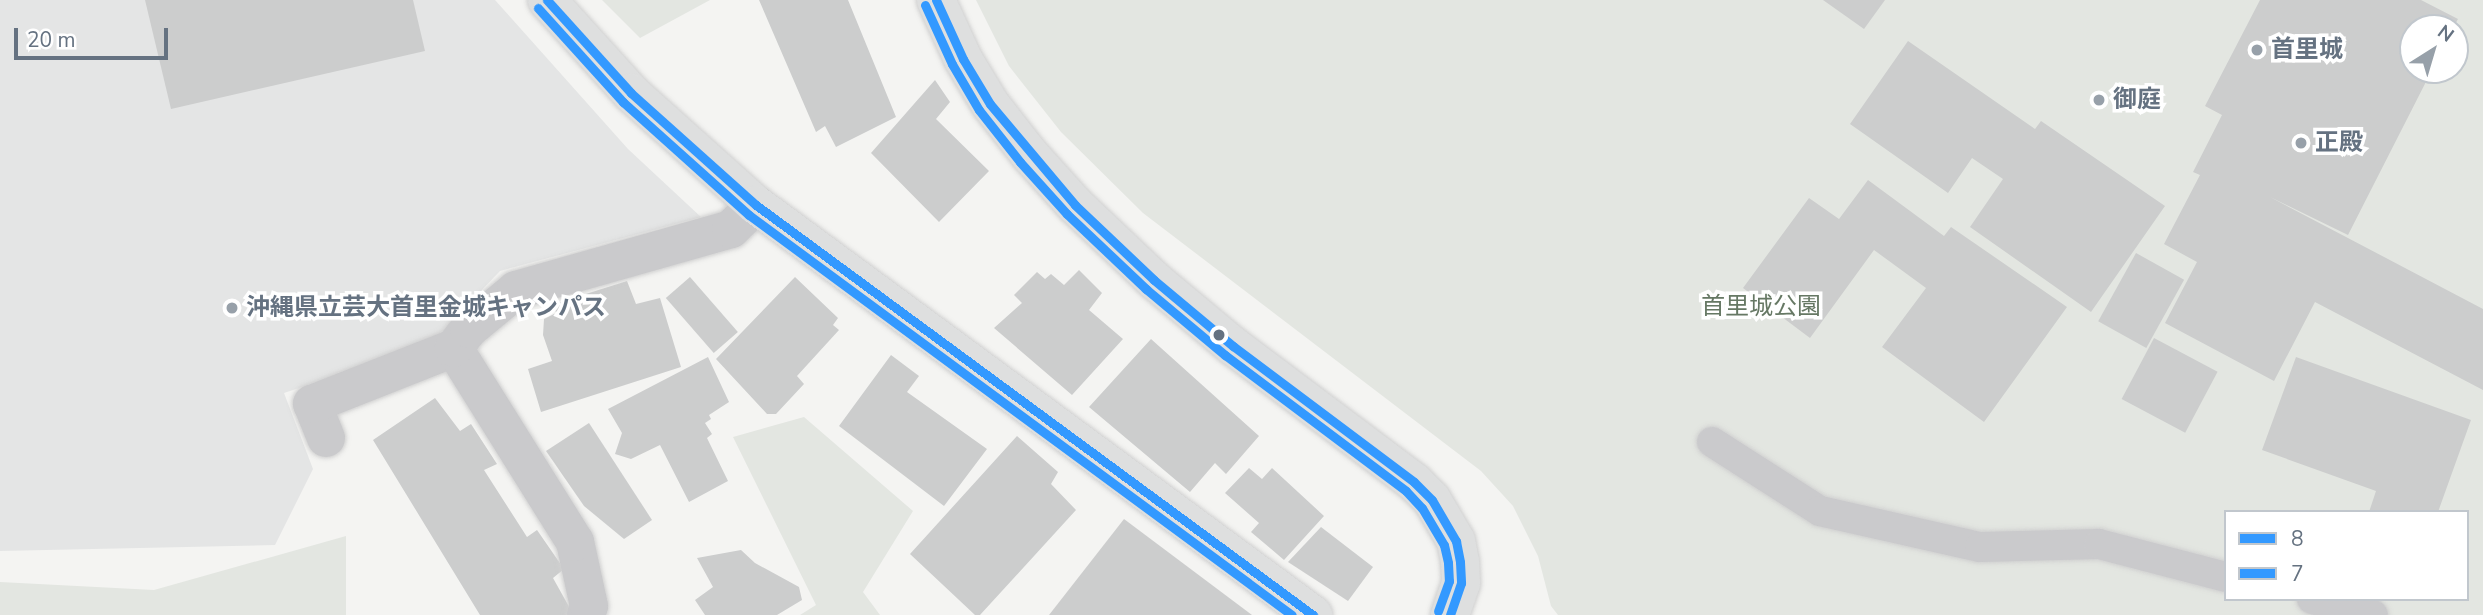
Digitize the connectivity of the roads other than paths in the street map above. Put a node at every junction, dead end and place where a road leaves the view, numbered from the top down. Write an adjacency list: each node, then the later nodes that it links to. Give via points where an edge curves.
1 (547, 0): 3 (street, via 631,93)
2 (936, 0): 11 (street, via 990,104 1075,205 1223,338 1432,500 1456,541 1460,562 1461,583)
3 (756, 205): 4 (street, via 731,229 516,289); 10 (street)
4 (453, 348): 5 (street, via 312,404); 9 (street, via 575,542 589,606)
5 (326, 438)
6 (1712, 442): 7 (lane, via 1820,511 1980,547 2099,544)
7 (2224, 576)
8 (2320, 601): 12 (lane)
9 (586, 615)
10 (1313, 615)
11 (1450, 615)
12 (2373, 615)

